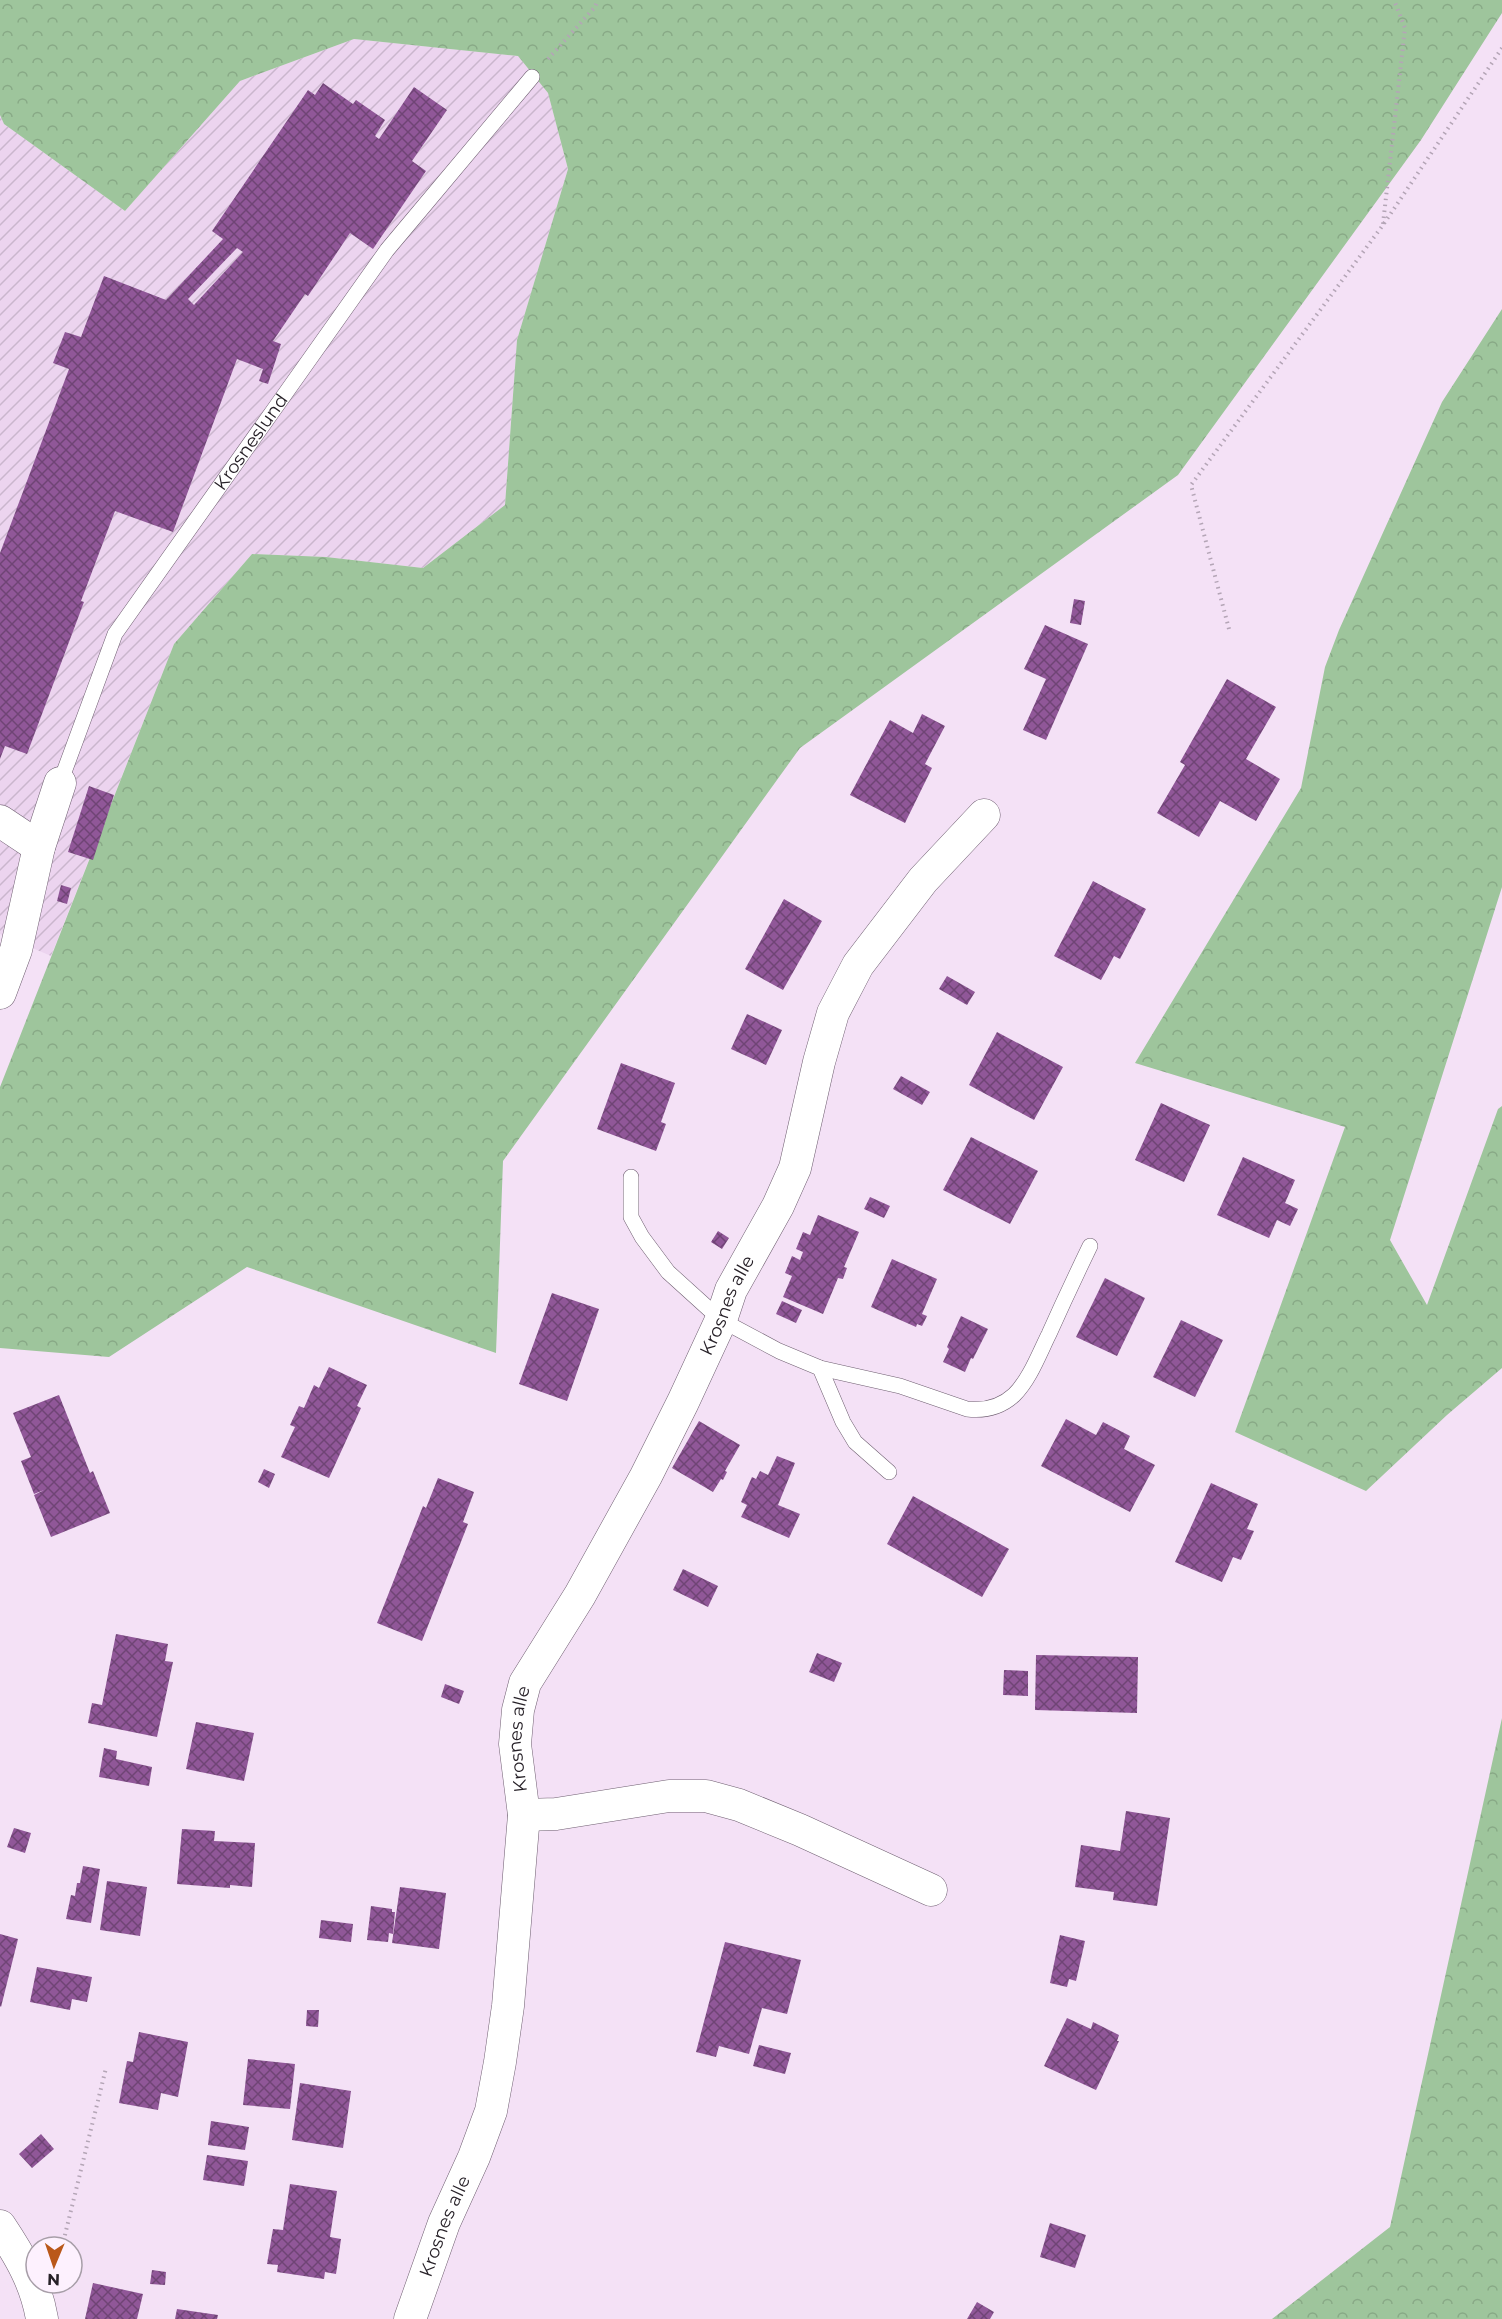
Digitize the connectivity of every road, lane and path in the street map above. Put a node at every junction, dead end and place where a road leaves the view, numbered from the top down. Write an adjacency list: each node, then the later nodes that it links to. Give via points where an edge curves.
1 (598, 0): 4 (path)
2 (1395, 0): 5 (path, via 1405,28)
3 (1502, 48): 5 (path)
4 (532, 77): 7 (lane, Krosneslund, via 387,250 115,634)
5 (1383, 225): 6 (path, via 1191,485)
6 (1229, 629)
7 (60, 783): 10 (street, Krosneslund)
8 (984, 815): 14 (street, Krosnes alle, via 923,880 858,965 833,1013 795,1168 731,1290)
9 (0, 821): 10 (street)
10 (39, 847): 11 (street, Krosneslund, via 16,950)
11 (1, 986)
12 (631, 1177): 14 (lane, via 631,1217 642,1237 668,1272)
13 (1090, 1246): 15 (lane, via 1028,1375 1015,1394 998,1406 967,1409 900,1386)
14 (721, 1320): 15 (lane, via 778,1351); 17 (street, Krosnes alle, via 646,1476 580,1595 525,1683 515,1744)
15 (820, 1368): 16 (lane, via 855,1442)
16 (889, 1472)
17 (524, 1815): 18 (street, Krosnes alle, via 556,1814 669,1796 706,1796 739,1805); 23 (street, Krosnes alle, via 508,2006 490,2111)
18 (931, 1890)
19 (106, 2068): 21 (path)
20 (0, 2226): 22 (street, via 28,2271)
21 (65, 2235)
22 (42, 2319)
23 (410, 2319)

